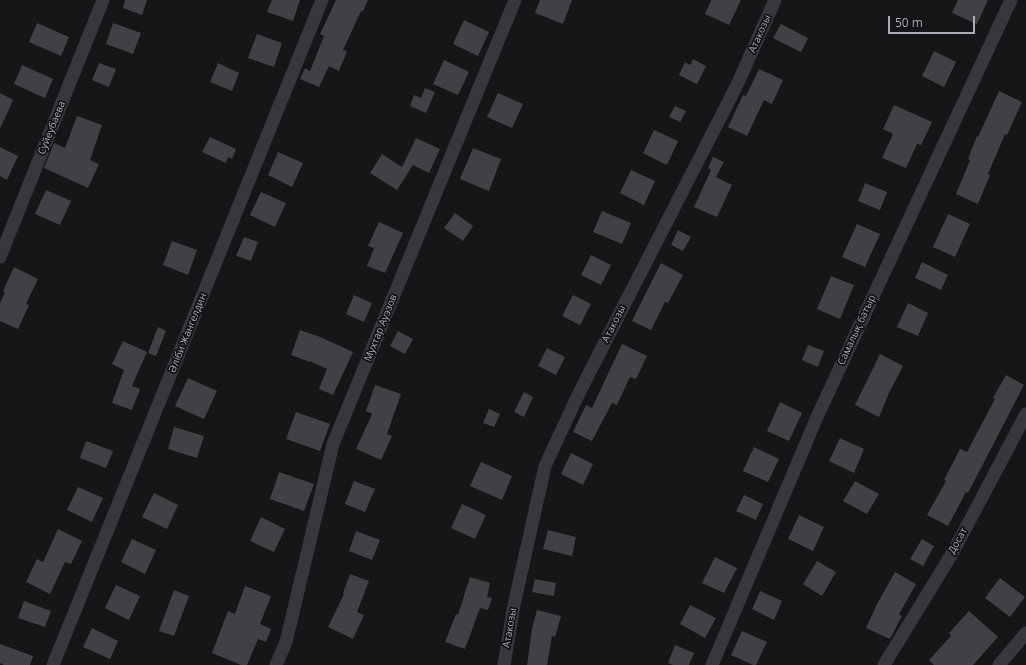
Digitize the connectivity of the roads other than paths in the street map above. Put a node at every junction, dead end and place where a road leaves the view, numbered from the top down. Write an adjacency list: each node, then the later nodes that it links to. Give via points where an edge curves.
1 (104, 0): 6 (street, Суйеубаева)
2 (322, 0): 9 (street, Әліби Жангелдин)
3 (515, 0): 10 (street, Мухтар Ауэзов, via 333,444 286,642)
4 (775, 0): 11 (street, Атакозы, via 737,85 580,391 545,466 514,605)
5 (1011, 0): 12 (street, Самалық батыр, via 817,417)
6 (0, 256)
7 (1026, 414): 13 (street, Досат, via 953,552)
8 (1026, 632): 14 (street)
9 (53, 665)
10 (276, 665)
11 (504, 665)
12 (712, 665)
13 (884, 665)
14 (999, 665)

